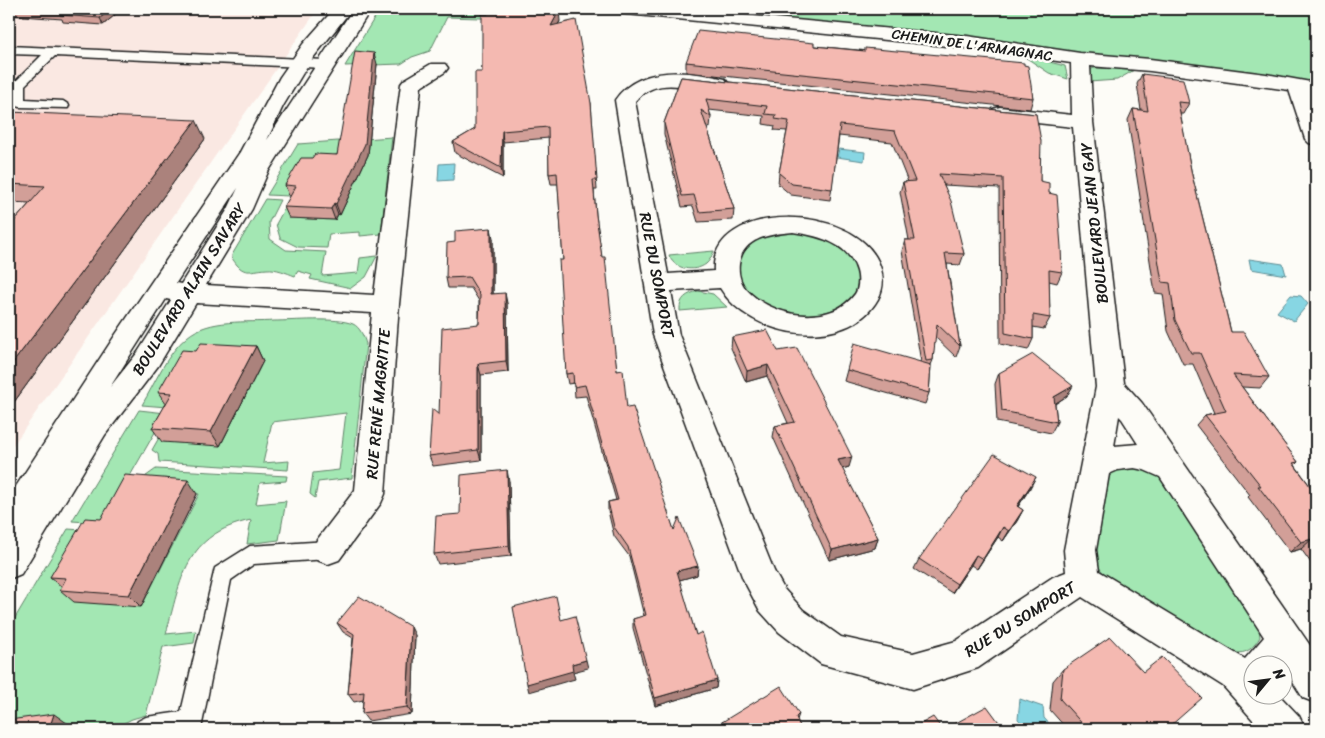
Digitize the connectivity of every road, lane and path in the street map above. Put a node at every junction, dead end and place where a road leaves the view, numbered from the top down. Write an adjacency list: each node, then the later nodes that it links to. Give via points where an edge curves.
1 (343, 9): 7 (street, BOULEVARD ALAIN SAVARY, via 319,35)
2 (362, 9): 7 (street, BOULEVARD ALAIN SAVARY)
3 (627, 9): 6 (street, CHEMIN DE L'ARMAGNAC, via 901,34)
4 (9, 50): 5 (lane)
5 (52, 52): 7 (lane); 11 (lane, via 19,84 19,103)
6 (1080, 59): 10 (street, CHEMIN DE L'ARMAGNAC, via 1150,65); 13 (street, BOULEVARD JEAN GAY)
7 (313, 63): 17 (street, BOULEVARD ALAIN SAVARY, via 266,118 251,152); 18 (street, BOULEVARD ALAIN SAVARY, via 240,210)
8 (438, 68): 19 (street, RUE RENÉ MAGRITTE, via 410,84)
9 (743, 86): 16 (street, RUE DU SOMPORT, via 658,79 630,92 625,100)
10 (1307, 94): 14 (street)
11 (63, 105)
12 (974, 110): 13 (street)
13 (1083, 122): 20 (street, BOULEVARD JEAN GAY)
14 (1316, 139)
15 (726, 279): 15 (street, via 736,296 753,310 777,320 803,324 829,321 851,312 866,299 872,282 868,265 857,249 839,236 793,224 769,226 749,234 734,246 725,261); 16 (street)
16 (656, 283): 28 (street, RUE DU SOMPORT, via 666,335 760,579 772,600 791,621 833,652 913,671 965,656 1065,588)
17 (158, 291): 18 (street, RUE RENÉ MAGRITTE); 25 (street, BOULEVARD ALAIN SAVARY)
18 (187, 293): 19 (street, RUE RENÉ MAGRITTE); 27 (street, BOULEVARD ALAIN SAVARY, via 148,359 95,428)
19 (386, 304): 26 (street, RUE RENÉ MAGRITTE, via 370,494)
20 (1110, 387): 21 (street, BOULEVARD JEAN GAY); 22 (street, via 1132,411)
21 (1101, 432): 22 (street, via 1110,429 1134,431); 23 (street, BOULEVARD JEAN GAY)
22 (1152, 441): 24 (street)
23 (1095, 467): 24 (street, via 1115,457 1129,455 1153,459); 28 (street, BOULEVARD JEAN GAY, via 1080,550)
24 (1172, 469): 29 (street)
25 (9, 523)
26 (328, 550): 34 (lane, via 250,556 222,575)
27 (9, 564)
28 (1084, 580): 31 (street)
29 (1284, 637): 30 (street); 32 (street)
30 (1271, 656)
31 (1242, 674)
32 (1316, 685)
33 (1270, 706): 36 (street)
34 (190, 726): 35 (lane)
35 (146, 729)
36 (1286, 729)

